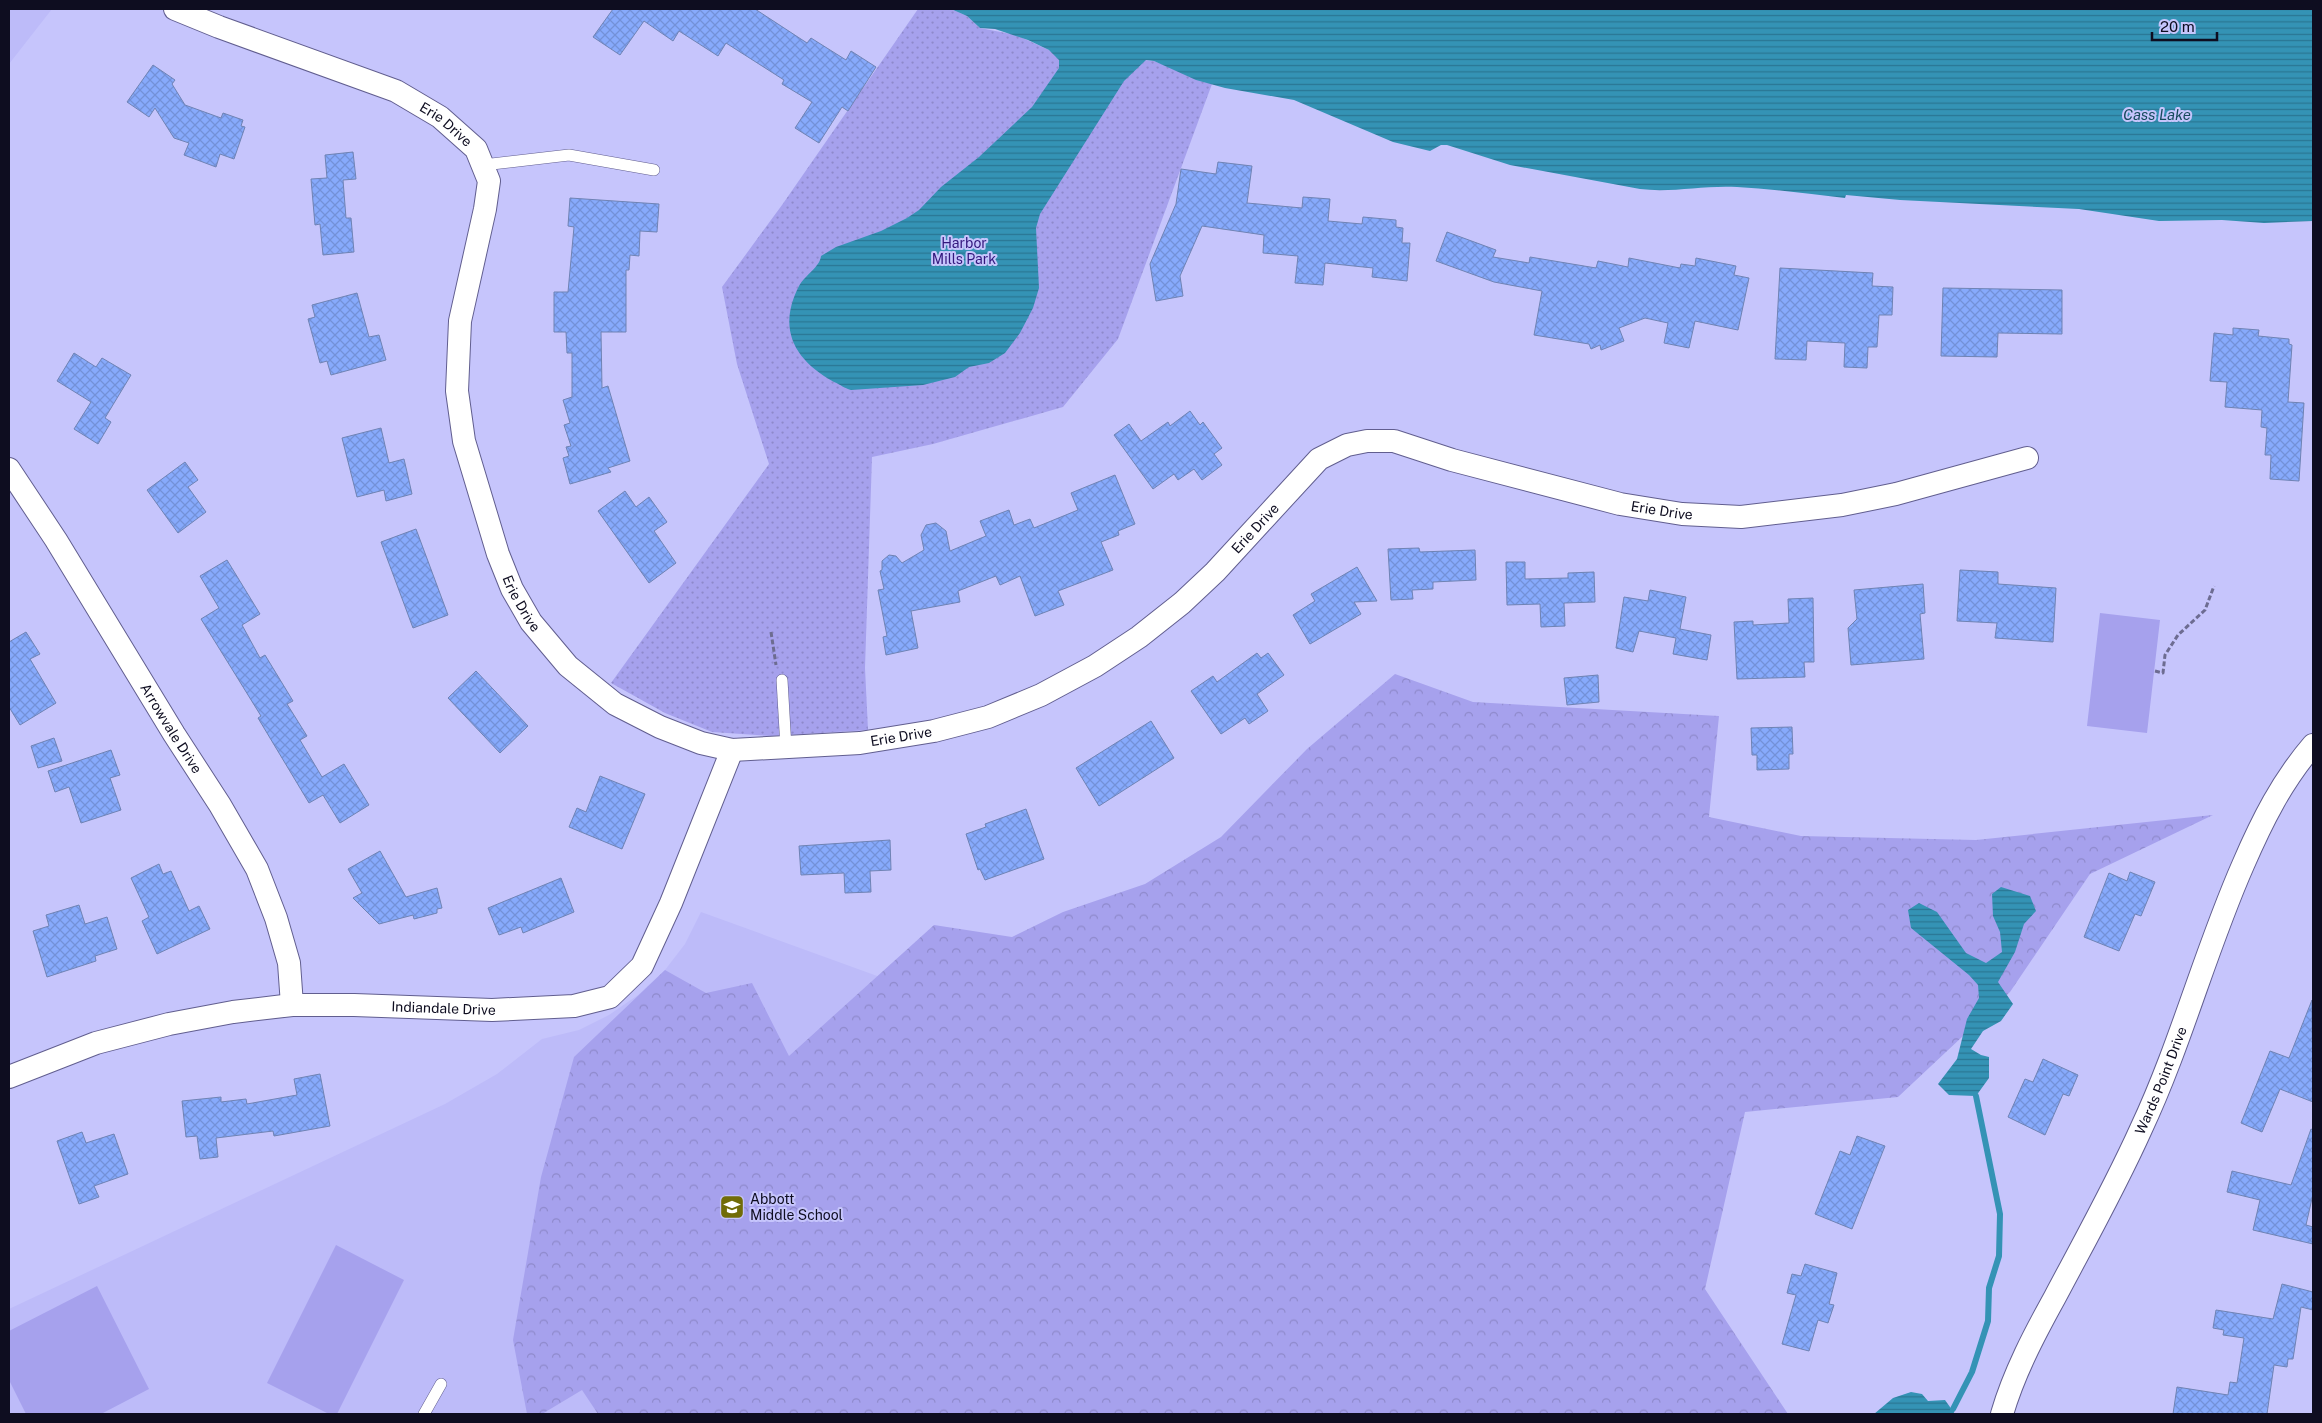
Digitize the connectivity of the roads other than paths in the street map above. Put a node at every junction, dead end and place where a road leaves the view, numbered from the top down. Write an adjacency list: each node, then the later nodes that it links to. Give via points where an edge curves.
1 (175, 9): 2 (street, Erie Drive, via 396,91 440,117 476,149)
2 (483, 165): 3 (lane, via 569,155); 9 (street, Erie Drive, via 489,181 460,321 458,391 466,450 512,589 531,622 568,666 615,704 660,727 701,743)
3 (654, 170)
4 (2027, 458): 8 (street, Erie Drive, via 1896,494 1842,505 1740,517 1682,514 1620,504 1452,460 1394,441 1360,442 1319,459 1215,572 1182,603 1139,637 1041,695 988,716 934,732 860,743)
5 (9, 469): 10 (street, Arrowvale Drive, via 220,805 256,869 276,918 289,963)
6 (782, 680): 8 (lane)
7 (2313, 744): 14 (street, Wards Point Drive, via 2286,778 2262,822 2225,906 2142,1128 2033,1338)
8 (786, 748): 9 (street, Erie Drive)
9 (732, 750): 10 (street, Indiandale Drive, via 671,903 642,966 610,997 574,1006 492,1010)
10 (292, 1005): 11 (street, Indiandale Drive, via 169,1024 96,1043)
11 (9, 1077)
12 (441, 1384): 13 (lane)
13 (424, 1414)
14 (2002, 1414)

